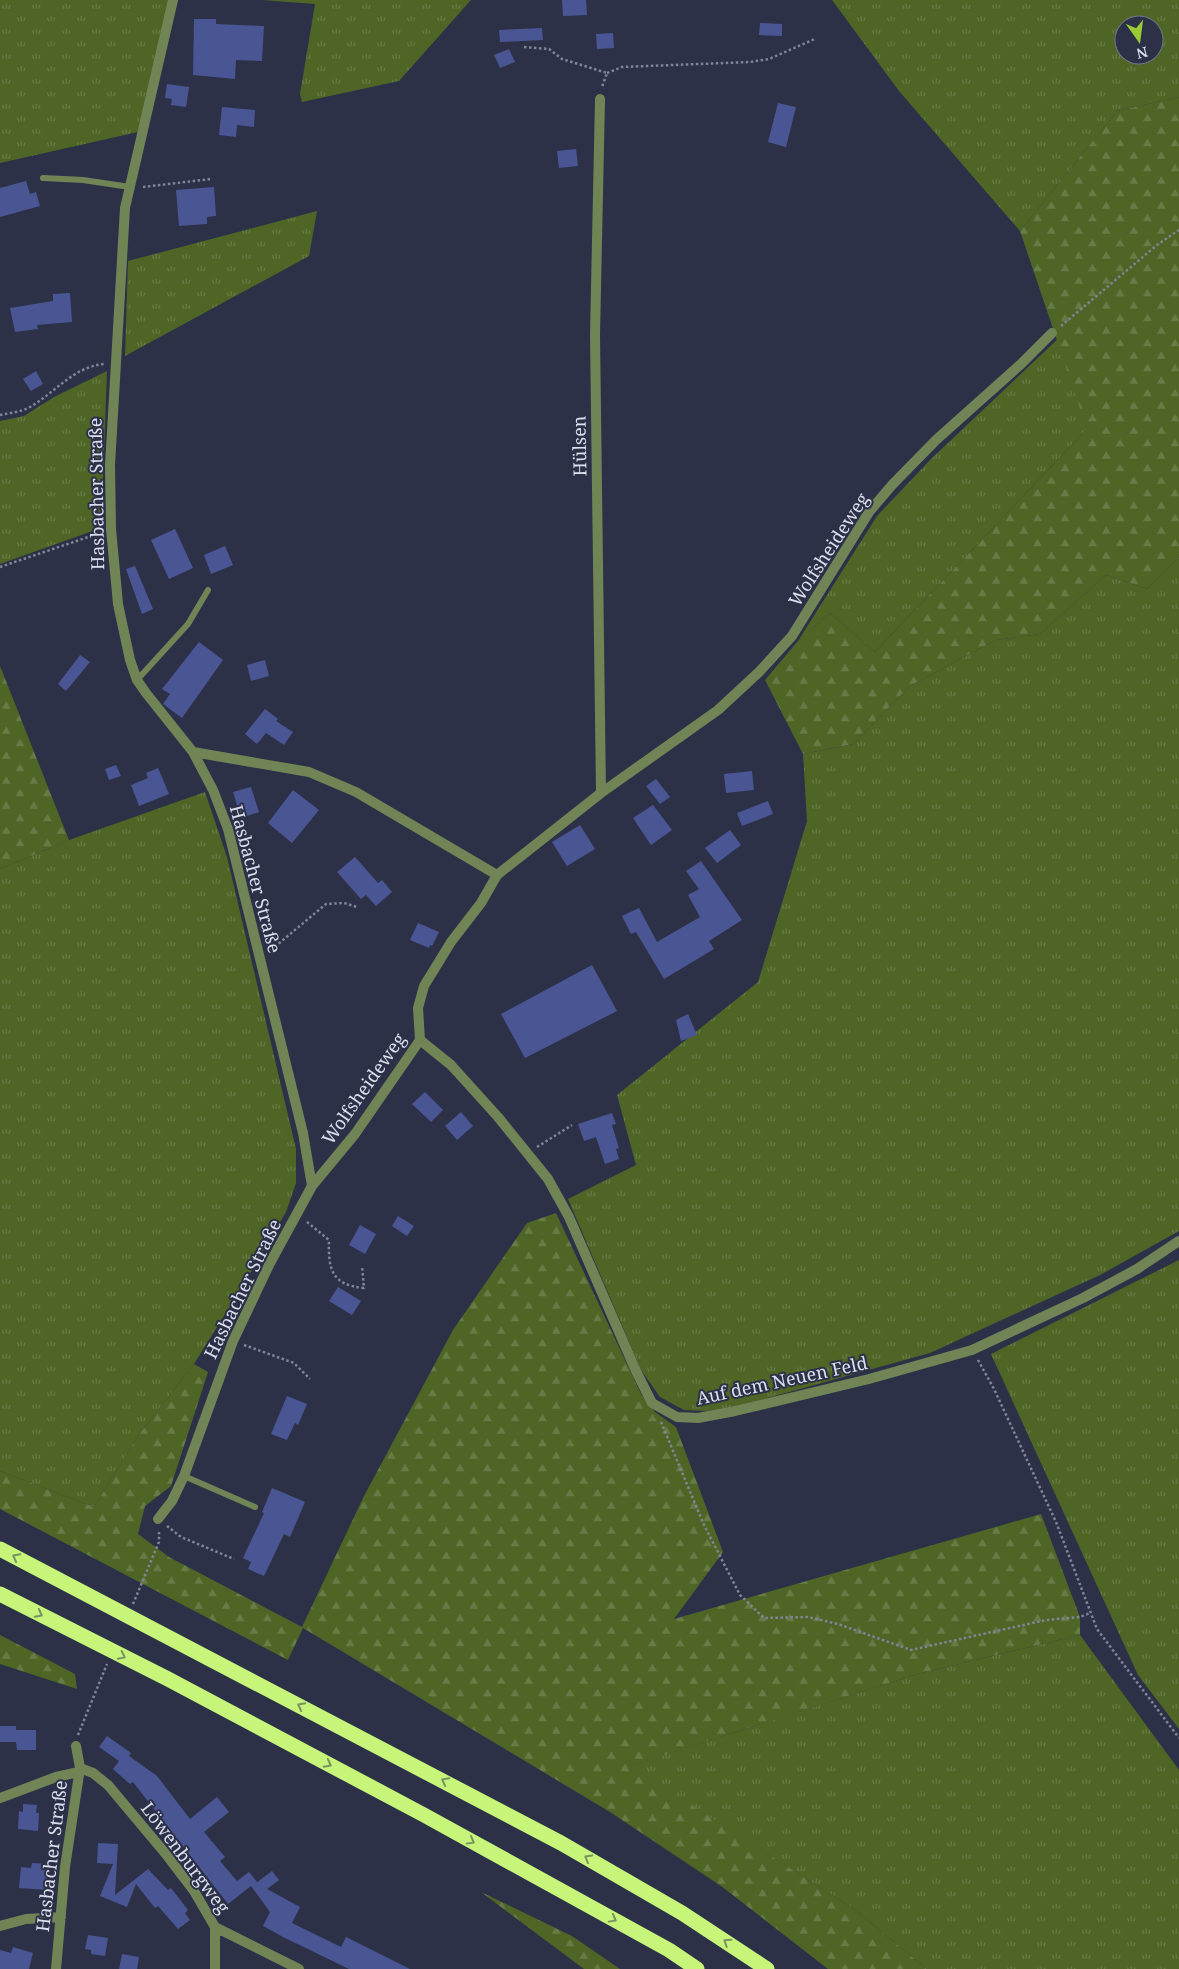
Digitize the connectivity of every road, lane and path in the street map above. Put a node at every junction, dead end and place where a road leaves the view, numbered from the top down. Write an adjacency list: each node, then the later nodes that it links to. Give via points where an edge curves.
1 (173, 0): 8 (street, Hasbacher Straße)
2 (815, 39): 4 (path, via 769,59 622,67)
3 (524, 48): 4 (path, via 549,48 562,60)
4 (607, 73): 5 (path)
5 (600, 99): 18 (street, Hülsen, via 595,335)
6 (43, 178): 8 (lane)
7 (211, 179): 8 (path)
8 (130, 187): 11 (street, Hasbacher Straße, via 125,208)
9 (1179, 230): 10 (path)
10 (1052, 333): 18 (street, Wolfsheideweg, via 892,485 869,512 792,636 759,672 718,710)
11 (115, 362): 12 (path, via 90,365 74,373 31,406); 13 (street, Hasbacher Straße, via 110,465)
12 (0, 415)
13 (111, 529): 14 (path); 16 (street, Hasbacher Straße, via 121,623)
14 (0, 567)
15 (208, 590): 16 (lane, via 188,624)
16 (137, 680): 17 (street, Hasbacher Straße)
17 (193, 752): 19 (street, via 309,772 356,792); 21 (street, Hasbacher Straße, via 228,829)
18 (601, 793): 19 (street, Wolfsheideweg)
19 (497, 875): 22 (street, Wolfsheideweg, via 481,904 451,942 424,986 418,1008)
20 (357, 907): 21 (path, via 344,903 326,904)
21 (260, 960): 25 (street, Hasbacher Straße, via 303,1134)
22 (420, 1040): 24 (street, via 451,1065); 25 (street, Wolfsheideweg, via 355,1134)
23 (572, 1125): 24 (path)
24 (528, 1152): 32 (street, via 548,1179 569,1217)
25 (312, 1186): 26 (street, Hasbacher Straße)
26 (298, 1215): 28 (path, via 329,1240 331,1270 348,1286 364,1288); 29 (street, Hasbacher Straße, via 270,1263)
27 (1179, 1241): 30 (street, Auf dem Neuen Feld, via 1137,1269 1083,1298)
28 (362, 1266)
29 (233, 1341): 31 (path, via 294,1362); 33 (street, Hasbacher Straße)
30 (972, 1350): 32 (street, Auf dem Neuen Feld, via 861,1381 698,1418 676,1417); 40 (path, via 994,1389 1056,1522)
31 (310, 1379)
32 (652, 1403): 40 (path, via 704,1525 740,1595 764,1618 808,1617 911,1650)
33 (184, 1476): 34 (lane); 35 (street, Hasbacher Straße, via 172,1501)
34 (255, 1507)
35 (158, 1519): 37 (path, via 159,1542); 38 (path, via 181,1537)
36 (0, 1549): 53 (highway, one-way to 36, via 682,1913 561,1842)
37 (153, 1558)
38 (234, 1559)
39 (0, 1594): 52 (highway, one-way to 52, via 424,1815 660,1945)
40 (1090, 1613): 42 (path, via 1097,1629)
41 (84, 1716): 43 (path)
42 (1179, 1738)
43 (76, 1746): 44 (street, Hasbacher Straße)
44 (79, 1770): 45 (street); 46 (street, Hasbacher Straße); 48 (street, Löwenburgweg, via 92,1772 108,1785 194,1891)
45 (0, 1798)
46 (61, 1916): 47 (street, via 26,1918); 49 (street, Hasbacher Straße)
47 (0, 1926)
48 (215, 1927): 50 (street); 51 (street, Löwenburgweg)
49 (56, 1969)
50 (215, 1969)
51 (299, 1969)
52 (697, 1969)
53 (767, 1969)

